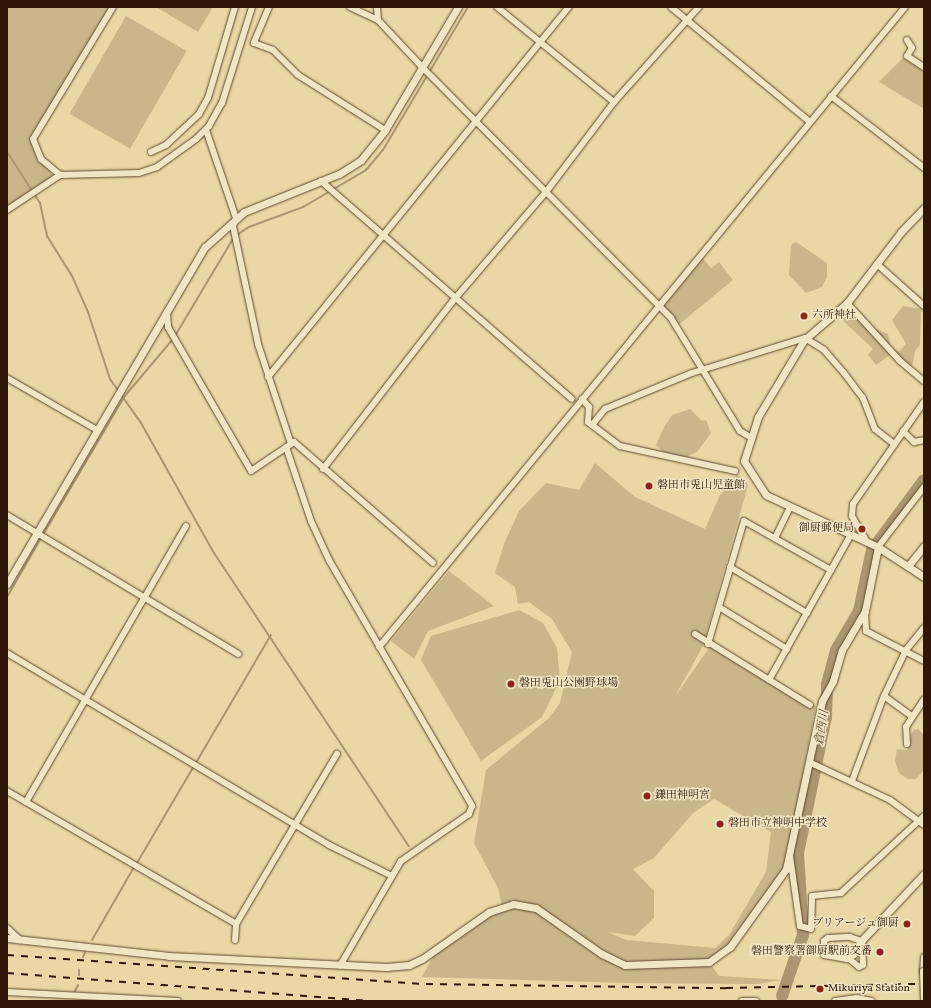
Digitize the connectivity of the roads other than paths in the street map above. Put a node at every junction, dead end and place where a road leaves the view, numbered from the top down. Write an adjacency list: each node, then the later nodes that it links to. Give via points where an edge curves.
1 (113, 7): 27 (street, via 33,139 41,160)
2 (235, 7): 25 (street, via 208,98 199,114 166,145)
3 (252, 7): 23 (street, via 222,103)
4 (269, 7): 24 (street, via 254,43 273,50 298,75)
5 (350, 7): 13 (street)
6 (377, 7): 13 (street)
7 (497, 7): 16 (street)
8 (569, 7): 16 (street)
9 (671, 7): 14 (street)
10 (699, 7): 14 (street)
11 (905, 7): 19 (street)
12 (457, 8): 18 (street)
13 (378, 20): 18 (street)
14 (687, 21): 20 (street); 22 (street)
15 (907, 40): 17 (street, via 912,48 908,56)
16 (541, 42): 20 (street); 21 (street)
17 (924, 67)
18 (423, 68): 21 (street); 24 (street)
19 (831, 96): 22 (street); 26 (street)
20 (614, 102): 29 (street)
21 (475, 121): 29 (street); 33 (street)
22 (810, 122): 37 (street)
23 (206, 130): 27 (street, via 178,154 139,173); 32 (street)
24 (385, 130): 28 (street, via 361,160)
25 (151, 152)
26 (924, 168)
27 (60, 175): 31 (street)
28 (321, 181): 32 (street, via 262,203); 33 (street)
29 (546, 192): 35 (street); 37 (street)
30 (924, 208): 34 (street)
31 (7, 210)
32 (236, 218): 39 (street, via 205,247); 42 (street, via 233,226 247,298)
33 (384, 236): 35 (street); 42 (street)
34 (877, 264): 36 (street); 38 (street)
35 (456, 298): 45 (street); 55 (street)
36 (847, 303): 40 (street); 44 (street, via 900,360)
37 (659, 306): 41 (street, via 684,335); 46 (street)
38 (924, 306)
39 (167, 310): 49 (street); 54 (street, via 168,327 251,471)
40 (805, 338): 41 (street); 51 (street, via 773,388); 53 (street, via 824,350 844,373 863,398 875,429)
41 (705, 370): 48 (street, via 605,409); 51 (street, via 740,430)
42 (268, 377): 54 (street)
43 (7, 378): 49 (street)
44 (924, 381)
45 (572, 399)
46 (582, 399): 48 (street, via 589,407 588,422); 80 (street)
47 (924, 402): 50 (street)
48 (592, 425): 56 (street, via 620,446)
49 (97, 430): 61 (street)
50 (903, 431): 52 (street, via 914,442); 53 (street)
51 (750, 437): 58 (street, via 744,461 760,489)
52 (924, 440)
53 (894, 444): 64 (street, via 853,504 852,516)
54 (289, 445): 55 (street, via 294,442); 80 (street, via 311,521)
55 (323, 469): 67 (street)
56 (735, 471)
57 (924, 487): 66 (street)
58 (790, 507): 62 (street); 63 (street)
59 (7, 515): 61 (street)
60 (186, 526): 73 (street)
61 (38, 532): 72 (street); 73 (street)
62 (850, 536): 64 (street); 70 (street)
63 (775, 538): 69 (street, via 744,521); 70 (street)
64 (867, 542): 66 (street)
65 (924, 546): 68 (street)
66 (878, 547): 68 (street); 75 (street)
67 (434, 563)
68 (908, 566): 71 (street)
69 (730, 567): 74 (street); 76 (street)
70 (831, 570): 76 (street)
71 (924, 577)
72 (7, 584)
73 (145, 598): 84 (street); 89 (street)
74 (719, 607): 79 (street); 81 (street)
75 (865, 610): 82 (street, via 866,631); 94 (street, via 842,650 833,682 823,696)
76 (807, 613): 81 (street)
77 (924, 628): 82 (street)
78 (695, 634): 79 (street)
79 (708, 644): 86 (street)
80 (379, 646): 103 (street, via 472,806 469,814 408,853)
81 (787, 649): 86 (street)
82 (906, 650): 85 (street); 87 (street)
83 (7, 653): 89 (street)
84 (238, 654)
85 (924, 661)
86 (769, 680): 90 (street)
87 (884, 696): 91 (street); 95 (street)
88 (924, 699): 91 (street)
89 (86, 700): 97 (street); 100 (street)
90 (810, 705)
91 (912, 716): 92 (street, via 906,728)
92 (907, 744)
93 (337, 754): 100 (street)
94 (811, 763): 95 (street); 101 (street)
95 (852, 781): 99 (street, via 890,800)
96 (7, 791): 97 (street)
97 (26, 802): 104 (street)
98 (924, 816): 99 (street)
99 (921, 823): 101 (street, via 841,893 812,896 811,929 800,926)
100 (296, 825): 103 (street); 104 (street)
101 (790, 856): 112 (street, via 778,885 730,947 709,962 625,965 602,954 536,908 514,904 489,912 409,965)
102 (924, 874): 109 (street)
103 (392, 876): 112 (street)
104 (236, 924): 108 (street)
105 (7, 928): 107 (street)
106 (7, 938): 107 (street)
107 (20, 940): 112 (street, via 169,956)
108 (235, 940)
109 (861, 941): 111 (street); 111 (street, via 863,965 859,967); 111 (street, via 850,937 824,941 827,958)
110 (924, 957): 113 (street)
111 (848, 958)
112 (340, 966)
113 (923, 971): 116 (street, bridge)
114 (7, 992): 115 (street)
115 (64, 998): 118 (street)
116 (924, 998)
117 (844, 1000): 121 (street); 122 (street)
118 (178, 1001)
119 (742, 1001): 120 (street)
120 (756, 1001)
121 (835, 1001)
122 (872, 1001)

